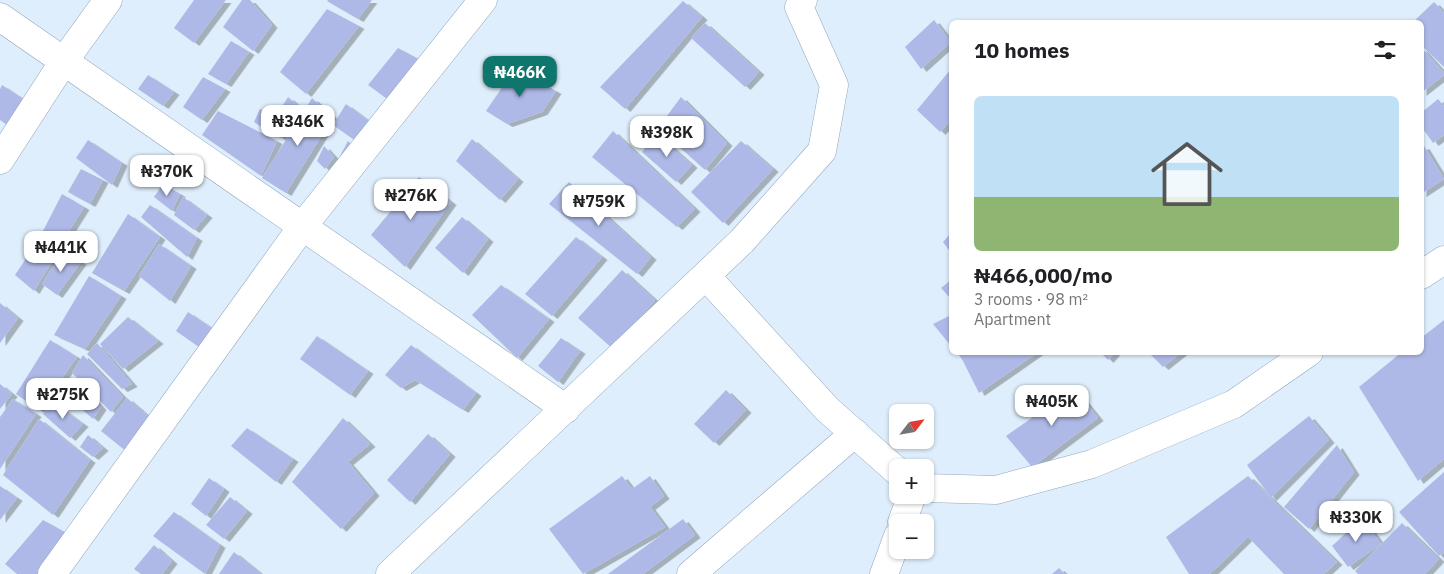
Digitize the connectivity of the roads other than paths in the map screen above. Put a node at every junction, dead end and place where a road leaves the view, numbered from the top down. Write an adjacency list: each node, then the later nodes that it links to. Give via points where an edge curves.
1 (108, 0): 5 (street)
2 (484, 0): 7 (street)
3 (796, 2): 10 (street, via 834,85 822,151 742,241)
4 (0, 17): 5 (street)
5 (64, 61): 6 (street); 7 (street)
6 (0, 160)
7 (302, 227): 12 (street); 17 (street)
8 (1444, 260): 9 (street)
9 (1424, 273)
10 (706, 276): 12 (street); 13 (street, via 827,409)
11 (1305, 355): 15 (street, via 1234,404 1092,464 996,490)
12 (566, 409): 18 (street)
13 (855, 434): 14 (street); 19 (street)
14 (889, 464)
15 (934, 488)
16 (890, 559): 20 (street)
17 (52, 574)
18 (390, 574)
19 (691, 574)
20 (884, 574)

